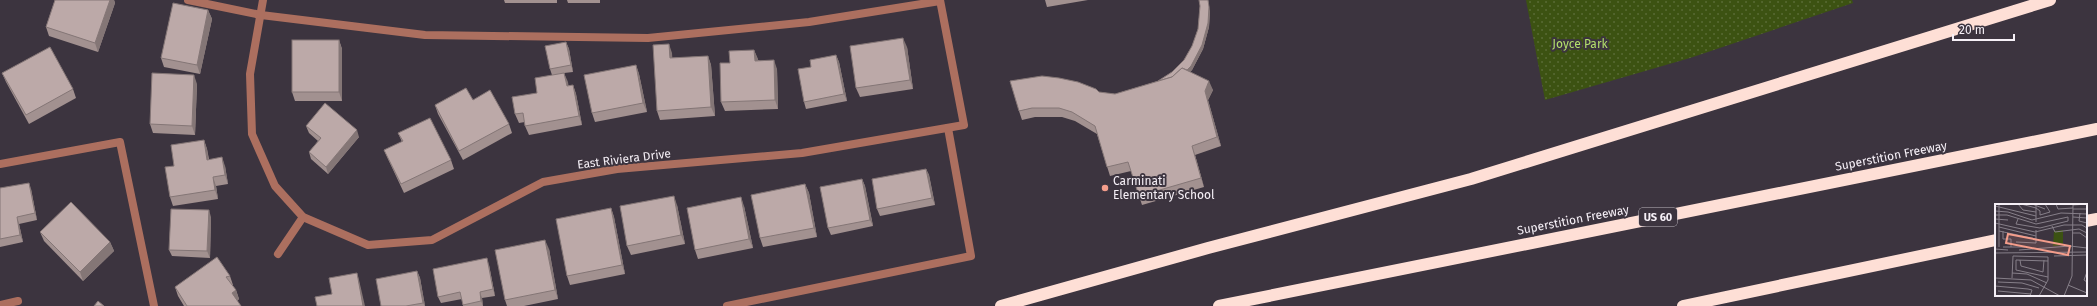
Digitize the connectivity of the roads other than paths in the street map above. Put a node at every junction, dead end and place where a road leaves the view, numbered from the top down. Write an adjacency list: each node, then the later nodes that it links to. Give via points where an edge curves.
1 (188, 0): 5 (street)
2 (263, 0): 5 (street)
3 (940, 0): 5 (street, via 809,22 648,38 425,35); 6 (street, East Riviera Drive, via 964,125)
4 (2050, 0): 18 (highway, via 1471,179)
5 (261, 15): 9 (street, via 250,74 252,134 274,186)
6 (948, 128): 9 (street, East Riviera Drive, via 802,153 617,169 543,182 432,240 368,245); 17 (street, via 971,256)
7 (2097, 129): 19 (highway, Superstition Freeway / US 60)
8 (0, 164): 16 (street, via 120,142)
9 (303, 217): 13 (street)
10 (2097, 219): 11 (highway)
11 (2087, 221)
12 (1995, 240): 20 (highway)
13 (278, 254)
14 (18, 301): 15 (street)
15 (0, 305)
16 (154, 306)
17 (727, 306)
18 (1001, 306)
19 (1219, 306)
20 (1683, 306)

